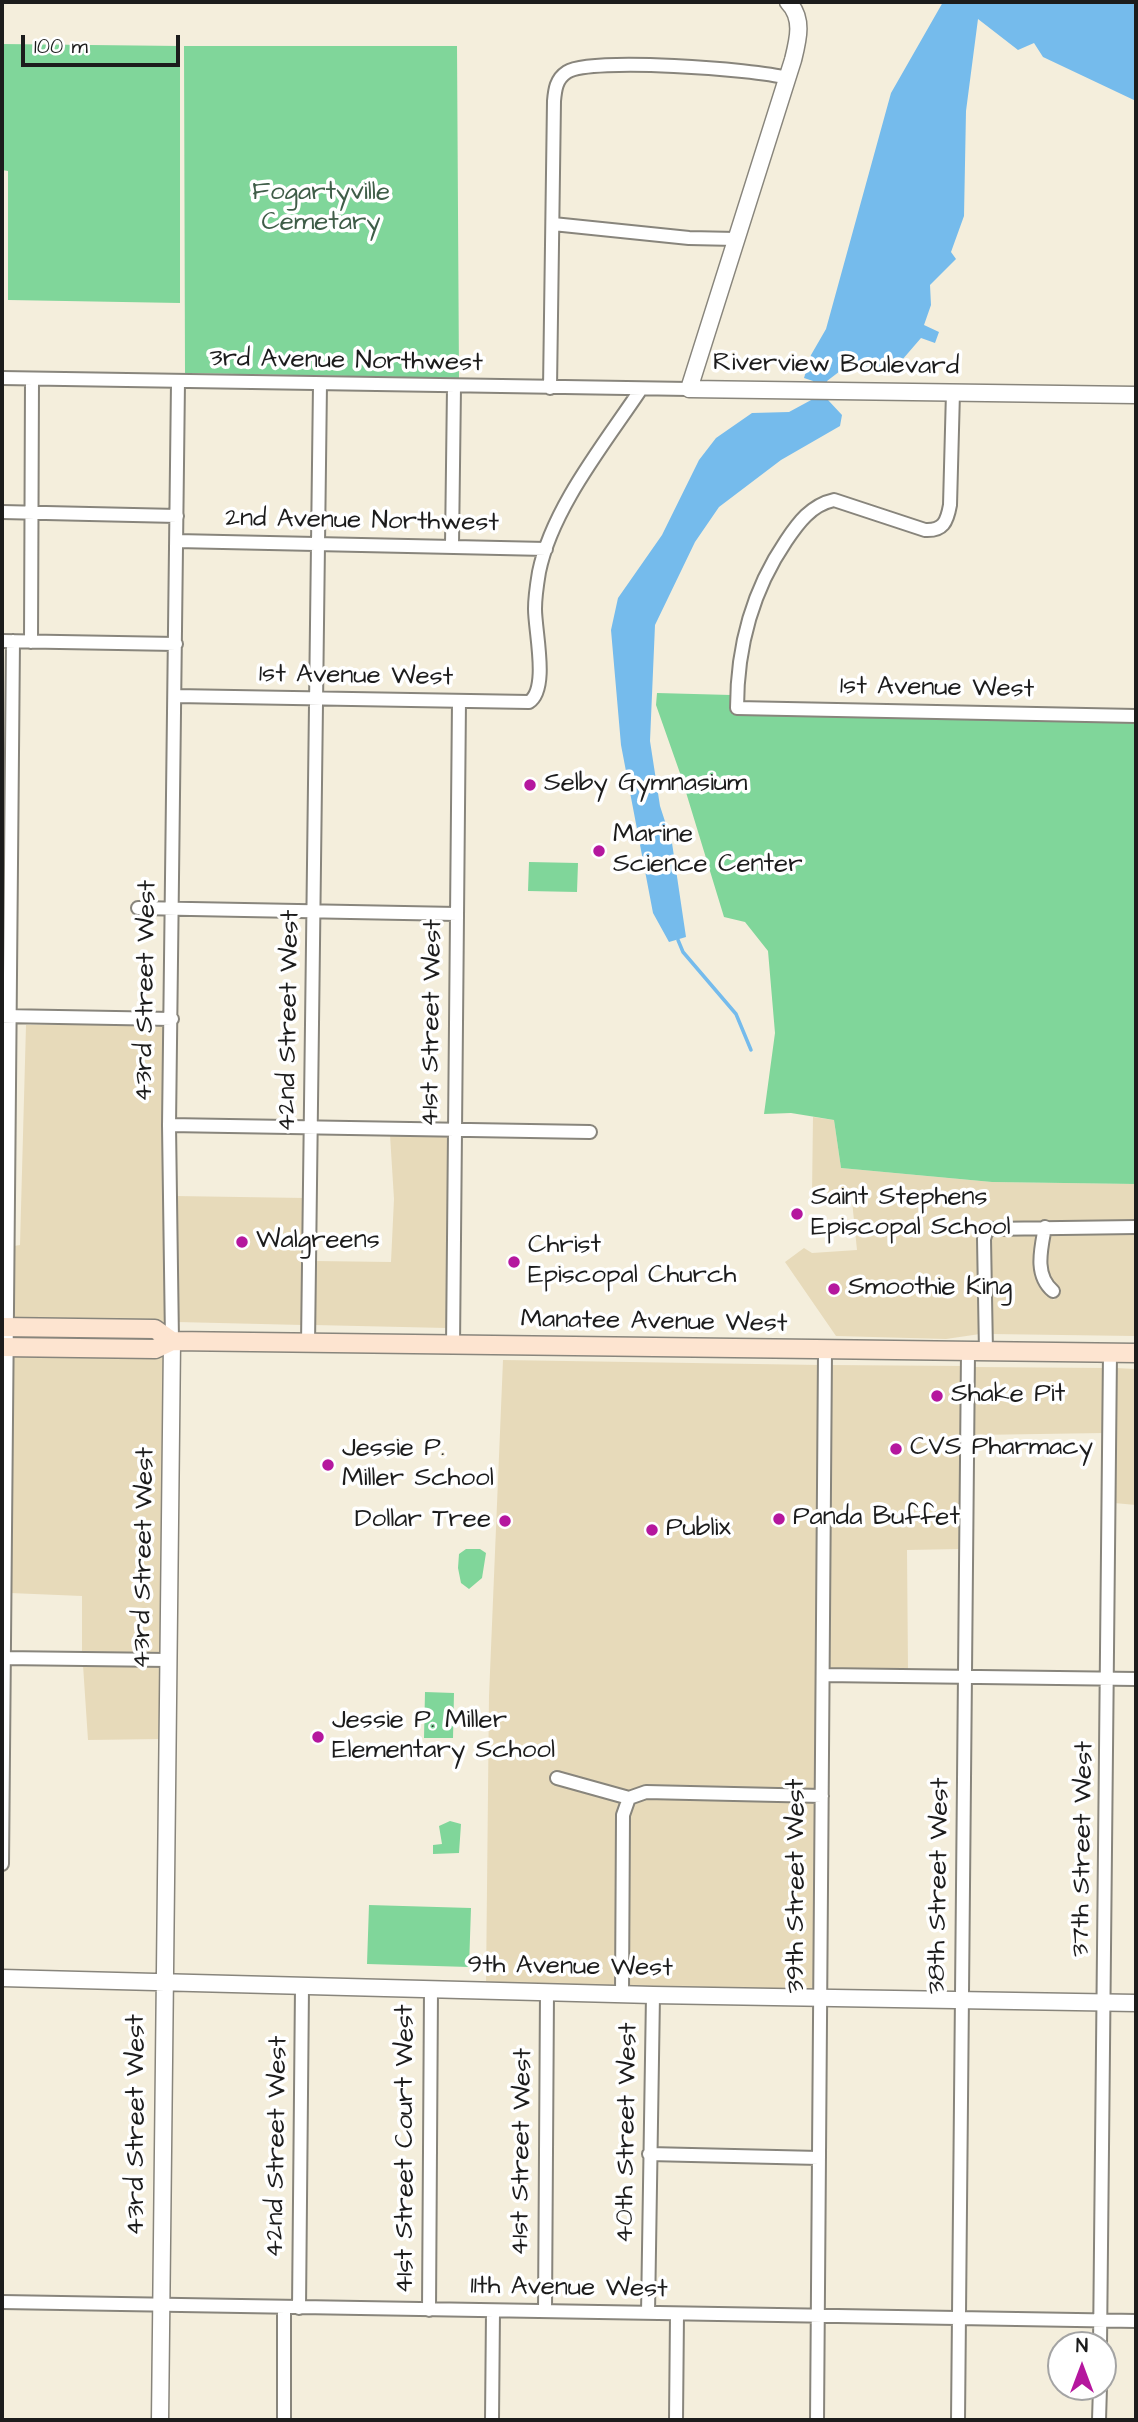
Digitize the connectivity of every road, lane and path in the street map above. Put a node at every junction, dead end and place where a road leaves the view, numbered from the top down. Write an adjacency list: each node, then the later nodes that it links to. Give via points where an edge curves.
1 (788, 2): 2 (street, Riverview Boulevard, via 799,27)
2 (787, 78): 3 (street, via 727,69 598,66 562,76 554,101); 4 (street, Riverview Boulevard)
3 (553, 224): 4 (street); 10 (street)
4 (737, 239): 12 (street, Riverview Boulevard)
5 (2, 378): 6 (street, 3rd Avenue Northwest)
6 (32, 379): 7 (street, 3rd Avenue Northwest); 16 (street)
7 (178, 382): 8 (street, 3rd Avenue Northwest); 17 (street, 43rd Street West)
8 (320, 384): 9 (street, 3rd Avenue Northwest); 19 (street, 42nd Street West)
9 (454, 387): 10 (street, 3rd Avenue Northwest); 20 (street)
10 (550, 388): 11 (street, 3rd Avenue Northwest)
11 (641, 389): 12 (street, 3rd Avenue Northwest); 21 (street, via 581,480)
12 (689, 389): 13 (street, Riverview Boulevard)
13 (953, 392): 14 (street, Riverview Boulevard); 28 (street, 1st Avenue West, via 946,522 934,531 925,530 834,500 807,514 772,561 754,601 740,652 737,708)
14 (1136, 395)
15 (2, 512): 16 (street)
16 (32, 513): 17 (street); 23 (street)
17 (177, 516): 18 (street, 43rd Street West)
18 (177, 541): 19 (street, 2nd Avenue Northwest); 24 (street, 43rd Street West)
19 (318, 542): 20 (street, 2nd Avenue Northwest); 26 (street, 42nd Street West)
20 (452, 545): 21 (street, 2nd Avenue Northwest)
21 (546, 549): 27 (street, 1st Avenue West, via 536,597 539,678 534,699 520,704)
22 (8, 641): 23 (street); 33 (street, via 13,713)
23 (31, 642): 24 (street)
24 (176, 645): 25 (street, 43rd Street West)
25 (175, 696): 26 (street, 1st Avenue West); 30 (street, 43rd Street West)
26 (316, 699): 27 (street, 1st Avenue West); 31 (street, 42nd Street West)
27 (459, 701): 32 (street, 41st Street West)
28 (1136, 716)
29 (138, 908): 30 (street)
30 (173, 909): 31 (street); 34 (street, 43rd Street West)
31 (314, 912): 32 (street); 36 (street, 42nd Street West)
32 (457, 914): 37 (street, 41st Street West)
33 (6, 1016): 34 (street); 42 (street)
34 (172, 1019): 35 (street, 43rd Street West)
35 (169, 1125): 36 (street); 43 (street, 43rd Street West)
36 (312, 1128): 37 (street); 44 (street, 42nd Street West)
37 (454, 1130): 38 (street); 45 (street, 41st Street West)
38 (590, 1132)
39 (1045, 1227): 40 (street); 41 (street, via 1041,1273 1044,1284); 48 (street, 38th Street West, via 991,1227 986,1232)
40 (1136, 1227)
41 (1053, 1291)
42 (5, 1327): 43 (main road, Manatee Avenue West, via 155,1329); 46 (street)
43 (172, 1341): 44 (main road, Manatee Avenue West); 46 (main road, Manatee Avenue West, via 155,1349); 52 (street, 43rd Street West)
44 (308, 1344): 45 (main road, Manatee Avenue West)
45 (453, 1346): 47 (main road, Manatee Avenue West)
46 (5, 1347): 51 (street)
47 (825, 1352): 48 (main road, Manatee Avenue West); 53 (street, 39th Street West)
48 (977, 1352): 49 (main road, Manatee Avenue West); 54 (street, 38th Street West)
49 (1110, 1353): 50 (main road, Manatee Avenue West); 55 (street, 37th Street West)
50 (1136, 1353)
51 (3, 1658): 52 (street); 60 (street)
52 (168, 1660): 62 (street, 43rd Street West)
53 (823, 1675): 54 (street); 58 (street, 39th Street West)
54 (965, 1677): 55 (street); 69 (street, 38th Street West)
55 (1108, 1679): 56 (street); 70 (street, 37th Street West)
56 (1136, 1679)
57 (557, 1778): 59 (street)
58 (822, 1797): 59 (street, via 646,1792); 68 (street, 39th Street West)
59 (629, 1798): 66 (street, 40th Street West, via 623,1815)
60 (2, 1864)
61 (2, 1978): 62 (street, 9th Avenue West)
62 (164, 1981): 63 (street, 9th Avenue West); 75 (street, 43rd Street West)
63 (302, 1986): 64 (street, 9th Avenue West); 77 (street, 42nd Street West)
64 (431, 1989): 65 (street, 9th Avenue West); 78 (street, 41st Street Court West)
65 (547, 1992): 66 (street, 9th Avenue West); 80 (street, 41st Street West)
66 (622, 1994): 67 (street, 9th Avenue West)
67 (653, 1995): 68 (street, 9th Avenue West); 72 (street, 40th Street West)
68 (821, 1998): 69 (street, 9th Avenue West); 73 (street, 39th Street West)
69 (961, 2000): 70 (street, 9th Avenue West); 84 (street, 38th Street West)
70 (1105, 2003): 71 (street, 9th Avenue West); 85 (street, 37th Street West)
71 (1136, 2003)
72 (649, 2154): 73 (street); 81 (street, 40th Street West)
73 (818, 2158): 83 (street, 39th Street West)
74 (2, 2302): 75 (street, 11th Avenue West)
75 (162, 2305): 76 (street, 11th Avenue West); 89 (street, 43rd Street West)
76 (284, 2308): 77 (street, 11th Avenue West); 90 (street)
77 (299, 2308): 78 (street, 11th Avenue West)
78 (429, 2310): 79 (street, 11th Avenue West)
79 (493, 2311): 80 (street, 11th Avenue West); 91 (street)
80 (545, 2311): 81 (street, 11th Avenue West)
81 (648, 2313): 82 (street, 11th Avenue West)
82 (677, 2314): 83 (street, 11th Avenue West); 92 (street)
83 (818, 2316): 84 (street, 11th Avenue West); 93 (street, 39th Street West)
84 (959, 2318): 85 (street, 11th Avenue West); 94 (street, 38th Street West)
85 (1101, 2320): 86 (street, 11th Avenue West); 87 (street, 37th Street West)
86 (1136, 2321)
87 (1101, 2331)
88 (1100, 2401): 95 (street)
89 (160, 2420)
90 (284, 2420)
91 (492, 2420)
92 (676, 2420)
93 (817, 2420)
94 (958, 2420)
95 (1099, 2420)

